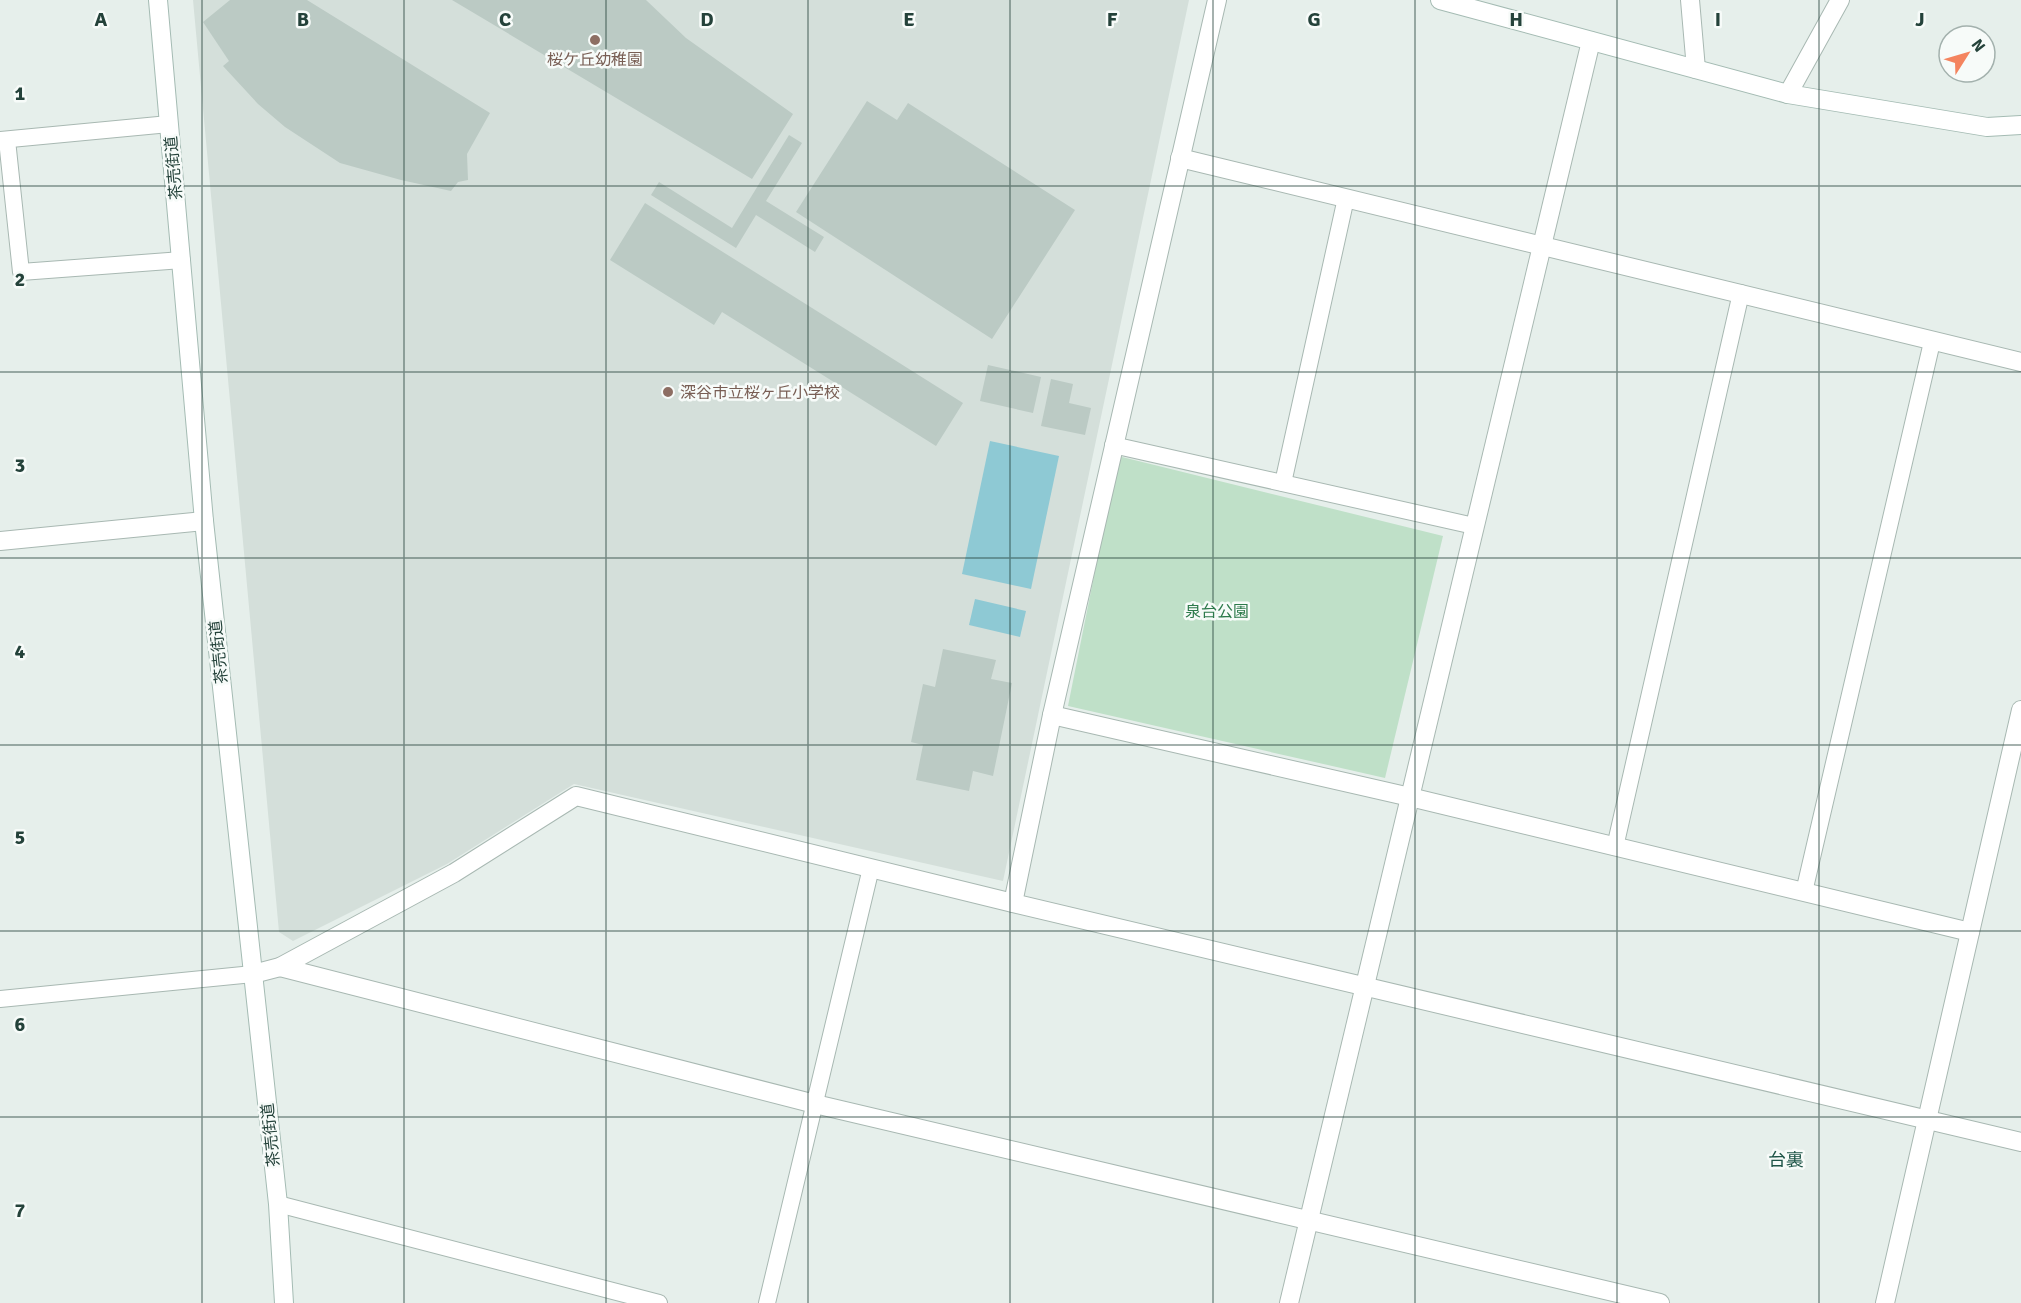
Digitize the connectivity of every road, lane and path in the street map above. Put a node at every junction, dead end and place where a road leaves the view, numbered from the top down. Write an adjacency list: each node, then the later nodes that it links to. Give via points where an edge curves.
1 (158, 0): 9 (street, 茶売街道)
2 (1217, 0): 12 (street)
3 (1440, 0): 6 (street)
4 (1690, 0): 7 (street)
5 (1840, 0): 8 (street)
6 (1591, 41): 7 (street); 14 (street)
7 (1696, 69): 8 (street)
8 (1788, 94): 10 (street, via 1987,127)
9 (169, 124): 11 (lane); 15 (street, 茶売街道)
10 (2021, 125)
11 (4, 140): 15 (lane, via 21,272)
12 (1180, 158): 13 (street); 19 (street)
13 (1346, 198): 14 (street); 20 (lane)
14 (1542, 245): 16 (street); 22 (street)
15 (182, 260): 21 (street, 茶売街道)
16 (1741, 293): 17 (street); 27 (lane)
17 (1932, 342): 18 (street); 29 (lane)
18 (2021, 362)
19 (1113, 445): 20 (lane); 25 (street)
20 (1283, 483): 22 (lane)
21 (204, 521): 23 (street); 33 (street, 茶売街道)
22 (1474, 526): 26 (street)
23 (0, 541)
24 (2021, 710): 31 (street)
25 (1052, 715): 26 (street); 30 (street)
26 (1410, 797): 27 (street); 34 (street)
27 (1615, 847): 29 (street)
28 (871, 868): 30 (street); 32 (street, via 576,796 454,873); 36 (lane)
29 (1804, 892): 31 (street)
30 (1013, 903): 34 (street)
31 (1970, 932): 37 (street)
32 (280, 967): 33 (street); 36 (street)
33 (253, 974): 35 (lane); 39 (street, 茶売街道)
34 (1365, 986): 37 (street); 40 (street)
35 (0, 999)
36 (815, 1104): 40 (street); 43 (lane)
37 (1927, 1119): 38 (street); 46 (street)
38 (2021, 1142)
39 (278, 1204): 41 (street, 茶売街道); 42 (lane)
40 (1309, 1220): 44 (street); 45 (street)
41 (284, 1303)
42 (659, 1303)
43 (767, 1303)
44 (1289, 1303)
45 (1660, 1303)
46 (1885, 1303)

